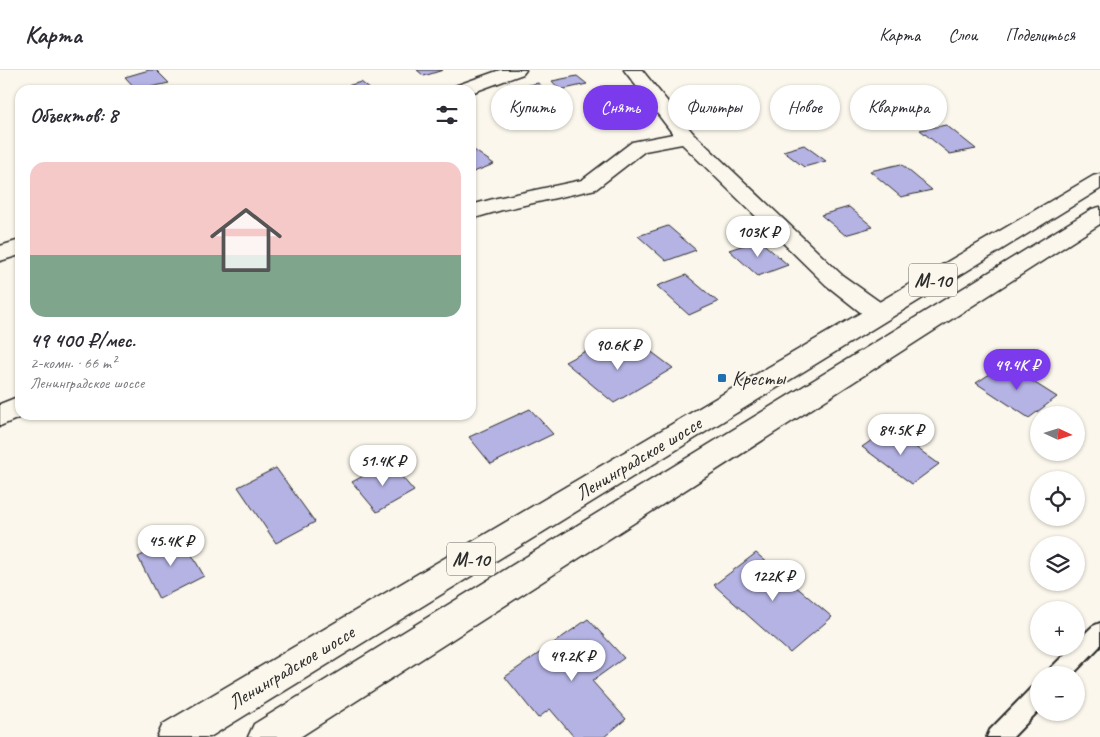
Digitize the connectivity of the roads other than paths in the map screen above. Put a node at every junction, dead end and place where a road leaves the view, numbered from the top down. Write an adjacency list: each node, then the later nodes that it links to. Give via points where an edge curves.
1 (517, 70): 3 (main road)
2 (633, 70): 4 (main road)
3 (475, 85)
4 (686, 137): 6 (main road, via 639,146 589,185); 10 (main road, via 834,280)
5 (1100, 180): 10 (main road, Ленинградское шоссе / М-10)
6 (476, 210)
7 (1100, 214): 17 (main road, Ленинградское шоссе / М-10)
8 (15, 249): 9 (main road)
9 (0, 254)
10 (878, 313): 16 (main road, Ленинградское шоссе / М-10)
11 (15, 408): 12 (main road)
12 (0, 416)
13 (1100, 632): 14 (lane)
14 (1067, 666)
15 (1030, 704): 18 (lane)
16 (176, 737)
17 (268, 737)
18 (998, 737)

